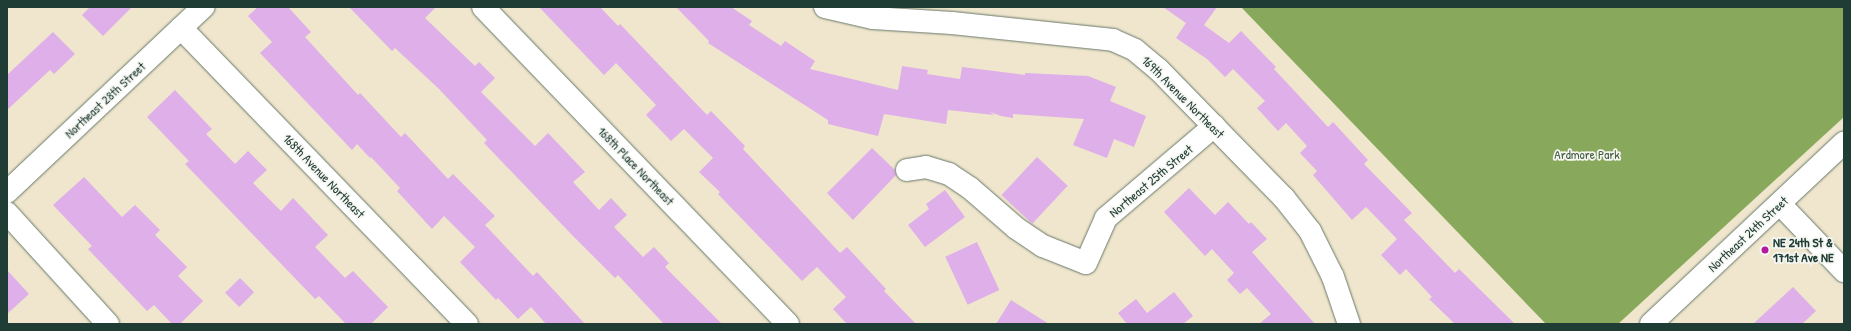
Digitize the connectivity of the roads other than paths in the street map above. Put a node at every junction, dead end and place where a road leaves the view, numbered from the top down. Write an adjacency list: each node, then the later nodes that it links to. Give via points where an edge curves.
1 (204, 7): 5 (street, Northeast 28th Street)
2 (483, 7): 15 (street, 168th Place Northeast)
3 (825, 7): 4 (street, 169th Avenue Northeast, via 873,18)
4 (952, 15): 6 (street, 169th Avenue Northeast, via 1113,40 1135,50 1158,69)
5 (181, 28): 9 (street, Northeast 28th Street); 14 (street, 168th Avenue Northeast)
6 (1214, 126): 8 (street, Northeast 25th Street, via 1106,218 1086,263 1043,246 1016,228 970,188 949,174 926,167); 16 (street, 169th Avenue Northeast, via 1284,198 1310,231 1333,277)
7 (1844, 143): 10 (street, Northeast 24th Street)
8 (907, 170)
9 (7, 192)
10 (1780, 204): 12 (street); 17 (street, Northeast 24th Street)
11 (7, 213): 13 (street)
12 (1844, 271)
13 (108, 324)
14 (467, 324)
15 (788, 324)
16 (1349, 324)
17 (1651, 324)

